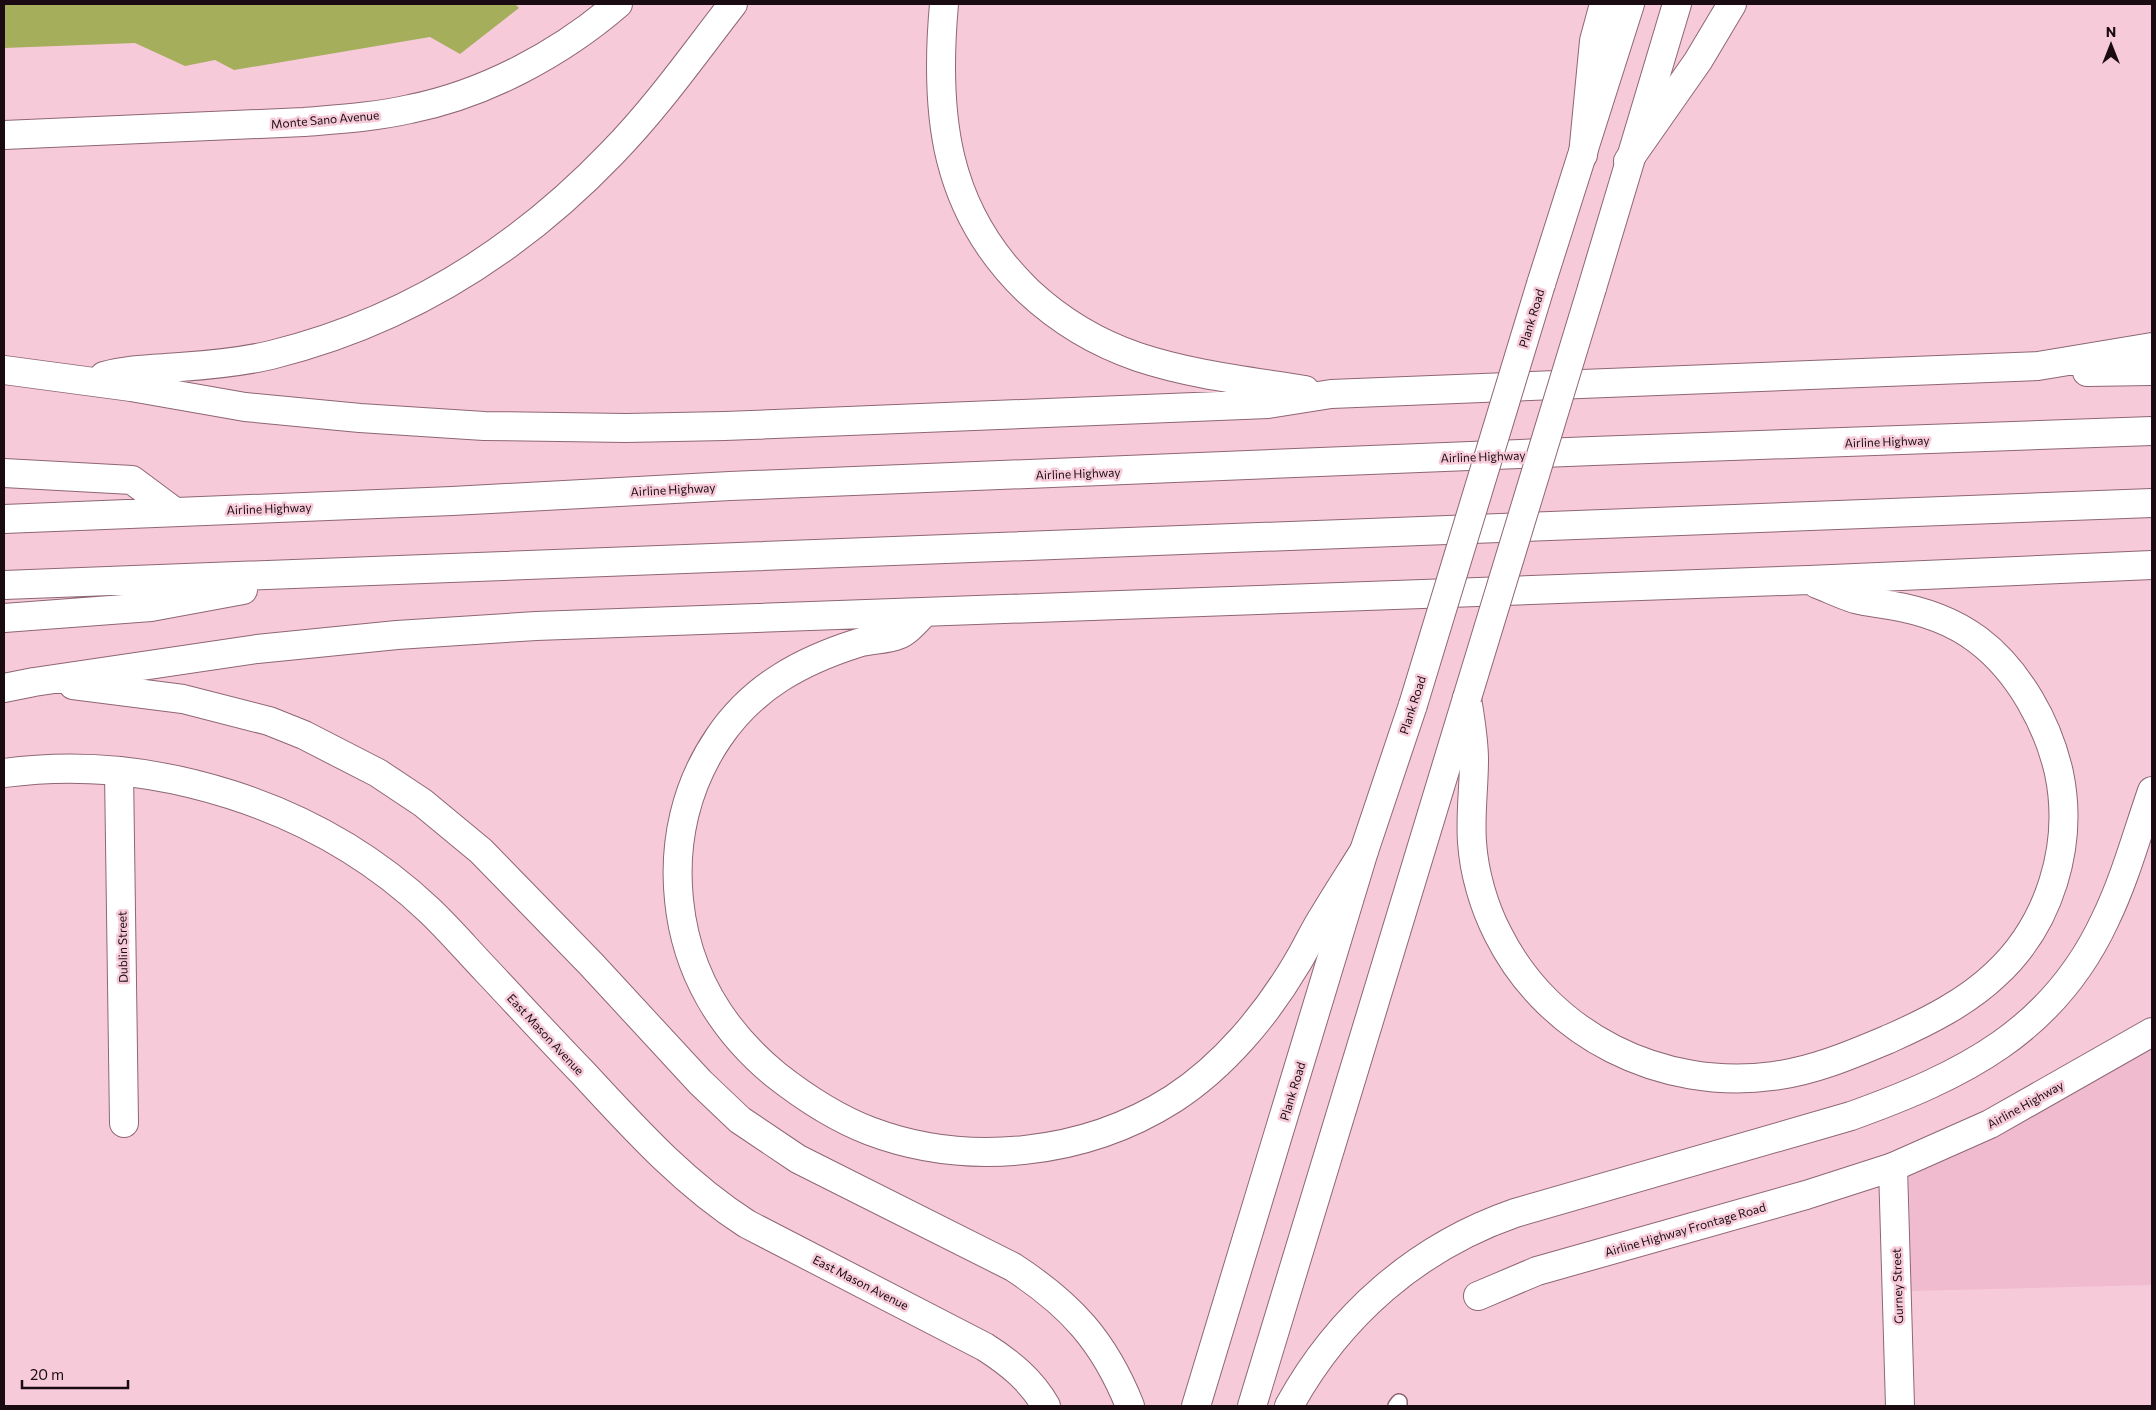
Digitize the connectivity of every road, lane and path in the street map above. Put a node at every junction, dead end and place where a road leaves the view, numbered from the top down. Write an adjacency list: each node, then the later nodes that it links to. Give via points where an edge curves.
1 (618, 4): 8 (main road, Monte Sano Avenue, via 566,44 502,78 411,109 285,123)
2 (733, 4): 15 (main road, via 613,152 559,205 468,273 388,315 321,341 220,364 127,370)
3 (944, 4): 16 (main road, via 941,80 951,161 981,236 1015,278 1051,311 1075,327 1138,357 1185,370)
4 (1604, 4): 9 (main road, via 1594,41)
5 (1630, 4): 9 (main road, Plank Road)
6 (1676, 4): 10 (main road)
7 (1732, 4): 10 (main road, via 1698,60)
8 (4, 135)
9 (1582, 155): 34 (main road, Plank Road, bridge, via 1413,705)
10 (1628, 161): 30 (main road, bridge)
11 (2152, 347): 12 (main road)
12 (2038, 366): 14 (main road, via 2095,373); 16 (main road)
13 (4, 370): 15 (main road)
14 (2152, 371)
15 (83, 381): 16 (main road, via 245,407 350,418 564,427 725,426 1268,404)
16 (1331, 394)
17 (2152, 431): 20 (main road, Airline Highway, via 1593,451)
18 (4, 472): 20 (main road, via 132,480)
19 (2152, 502): 23 (main road)
20 (175, 512): 21 (main road, Airline Highway)
21 (4, 519)
22 (2152, 564): 24 (main road)
23 (333, 573): 25 (main road); 27 (main road, via 151,607)
24 (1809, 580): 26 (main road); 30 (main road, via 1855,599 1894,605 1945,621 1966,632 1998,658 2027,698 2051,742 2061,784 2064,820 2061,851 2049,894 2025,943 2010,961 1979,988 1932,1018 1827,1063 1777,1076 1754,1078 1712,1078 1659,1068 1614,1050 1546,1001 1498,935 1478,878 1472,842 1474,755)
25 (4, 585)
26 (924, 613): 28 (main road, via 536,626 397,635 257,649); 34 (main road, via 899,635 862,642 809,662 758,692 732,719 702,765 682,820 677,882 680,916 695,969 707,995 732,1031 762,1062 792,1087 842,1118 870,1131 908,1142 993,1152 1056,1146 1117,1127 1146,1114 1198,1080 1243,1037 1294,969)
27 (4, 618)
28 (34, 682): 29 (main road); 40 (main road, via 183,699 259,718 304,735 386,778 423,803 481,852 740,1120 798,1159 1013,1268 1051,1294 1081,1322 1100,1346)
29 (4, 688)
30 (1467, 698): 42 (main road)
31 (120, 771): 32 (main road, East Mason Avenue, via 50,769); 36 (main road, Dublin Street); 39 (main road, East Mason Avenue, via 188,782 255,803 304,824 371,864 429,910 662,1157 716,1204 747,1224 985,1346 1026,1379)
32 (4, 773)
33 (2152, 791): 43 (main road, via 2113,902 2091,948 2056,997 2004,1043 1947,1076 1888,1103 1515,1213 1463,1235 1409,1267 1354,1314 1323,1351)
34 (1364, 851): 41 (main road, Plank Road)
35 (2152, 1032): 37 (main road, Airline Highway, via 1990,1124)
36 (124, 1123)
37 (1894, 1167): 38 (main road, Airline Highway Frontage Road, via 1537,1271); 44 (main road, Gurney Street)
38 (1478, 1296)
39 (1046, 1406)
40 (1130, 1406)
41 (1196, 1406)
42 (1252, 1406)
43 (1289, 1406)
44 (1900, 1406)

